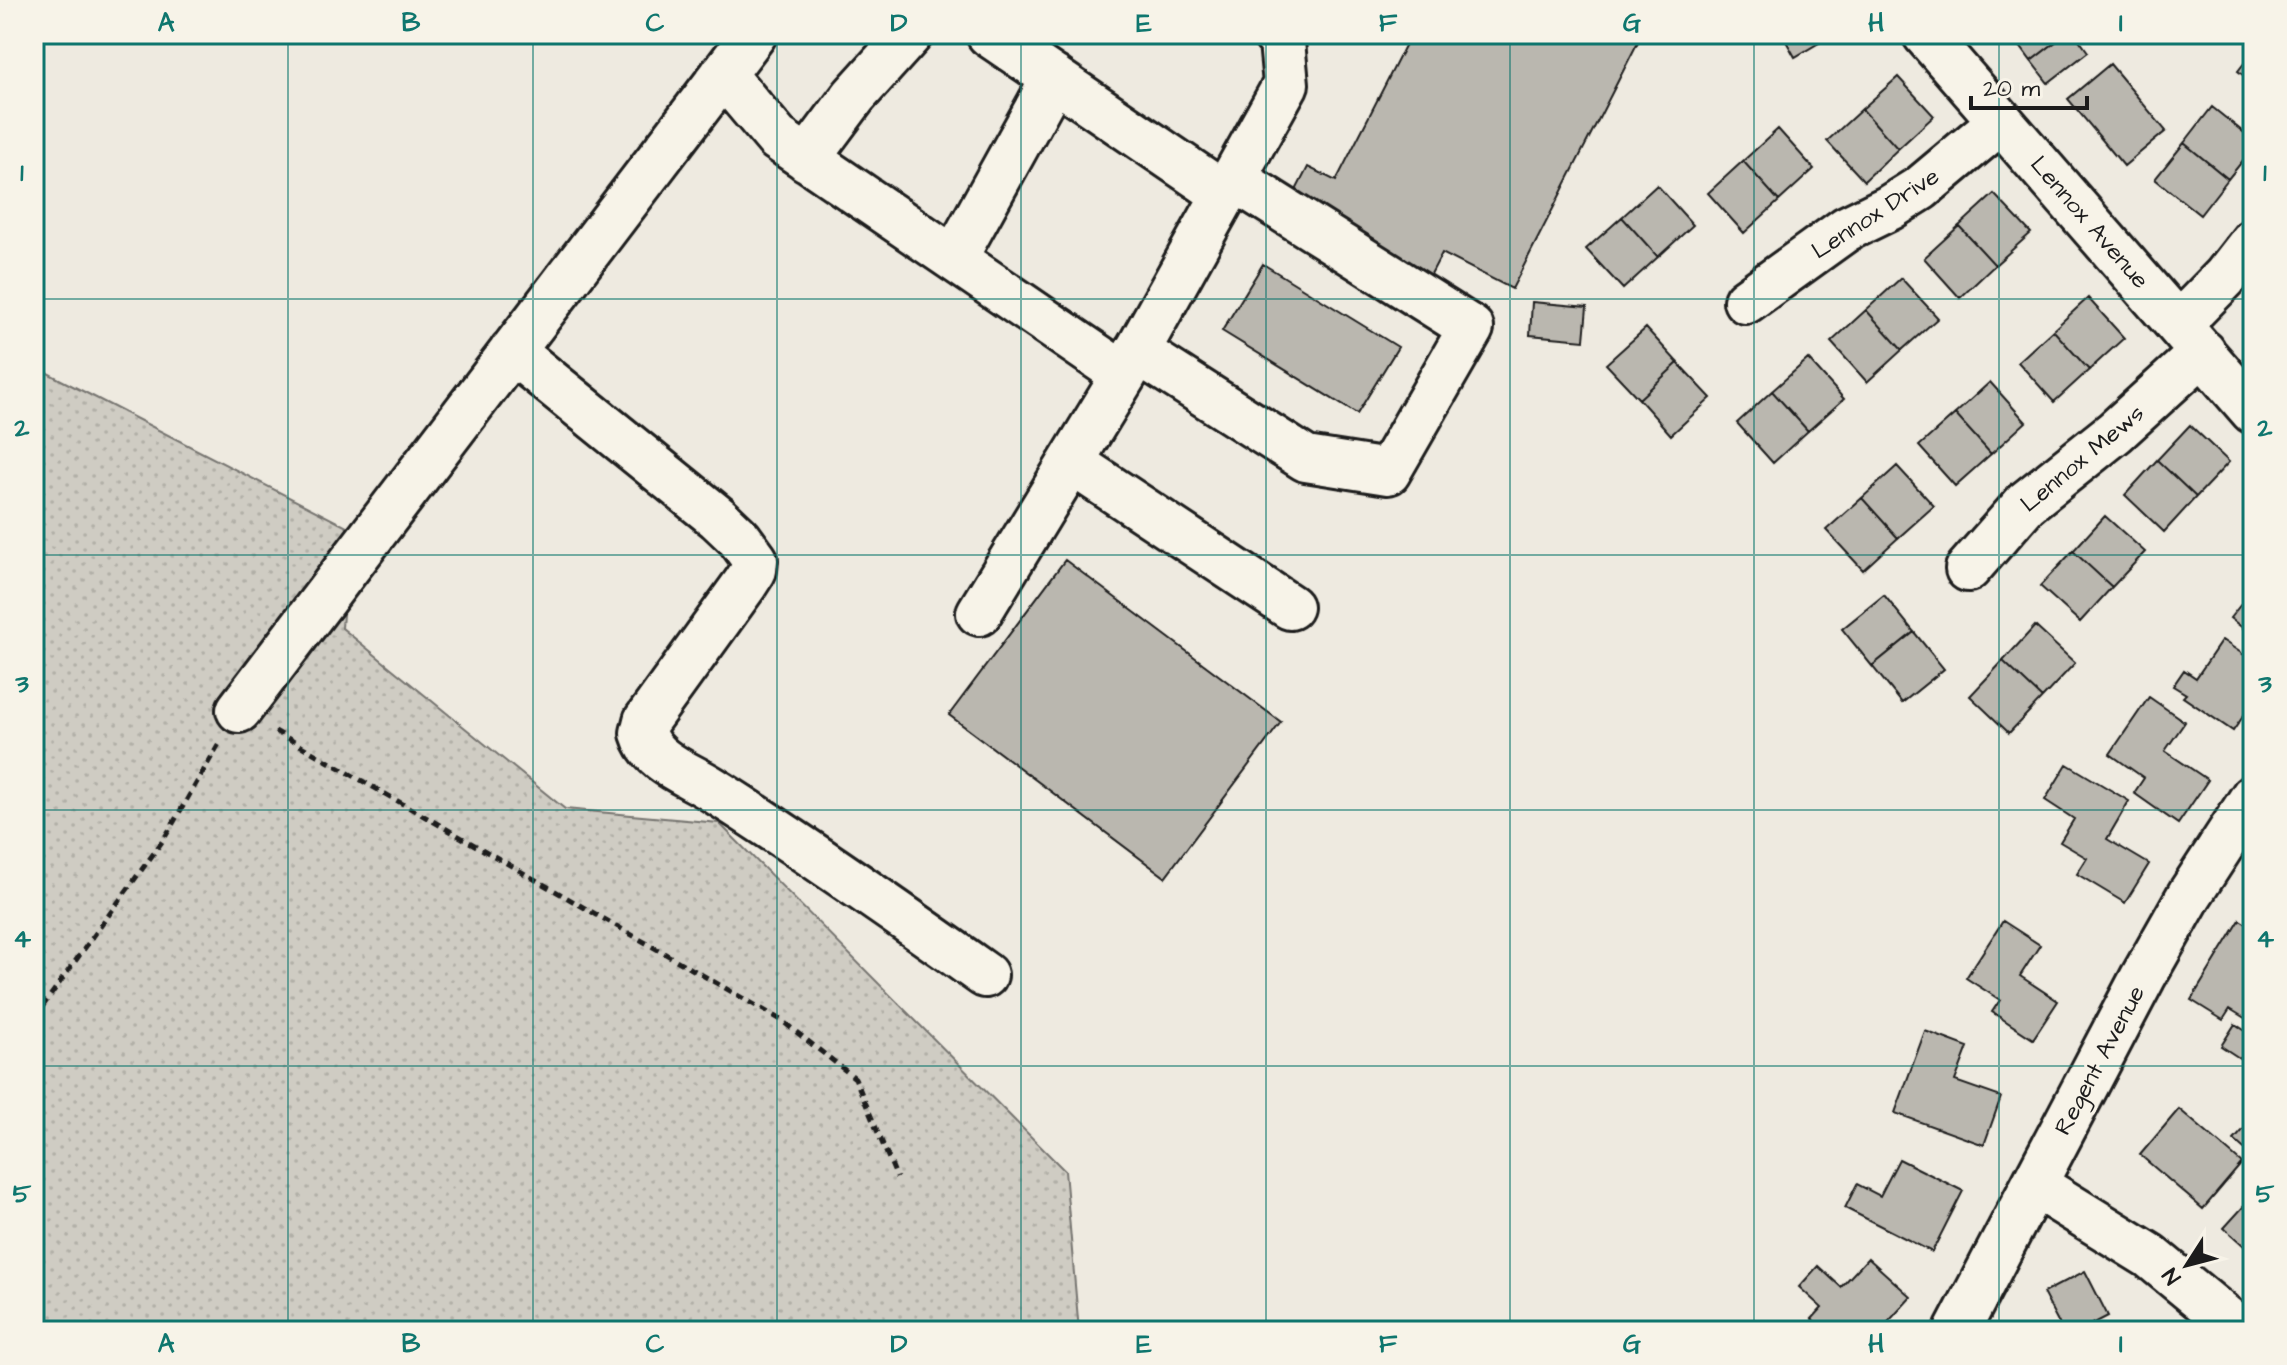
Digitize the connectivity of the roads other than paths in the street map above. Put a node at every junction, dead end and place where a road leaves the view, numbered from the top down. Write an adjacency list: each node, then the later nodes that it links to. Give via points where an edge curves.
1 (754, 34): 6 (street)
2 (910, 34): 9 (street)
3 (989, 34): 7 (street)
4 (1275, 34): 10 (street, via 1282,42 1286,84)
5 (1925, 34): 8 (street, Lennox Avenue)
6 (723, 74): 9 (street, via 777,138); 15 (street)
7 (1054, 78): 10 (street); 12 (street)
8 (2001, 121): 13 (street, Lennox Drive, via 1921,188 1840,234); 14 (street, Lennox Avenue)
9 (807, 159): 12 (street)
10 (1229, 186): 16 (street); 16 (street, via 1471,328 1388,472 1306,459)
11 (2253, 241): 14 (street, Lennox Mews, via 2225,277)
12 (954, 259): 16 (street)
13 (1746, 301)
14 (2191, 338): 17 (street, Lennox Avenue); 19 (street, Lennox Mews, via 2115,432 2026,503)
15 (512, 351): 22 (street); 24 (street, via 718,518 755,560 745,584 646,721 643,733 654,752 814,854)
16 (1131, 363): 18 (street)
17 (2253, 411)
18 (1071, 462): 20 (street); 21 (street)
19 (1968, 569)
20 (1290, 607)
21 (979, 613)
22 (239, 710)
23 (2253, 797): 25 (street, Regent Avenue, via 2143,977)
24 (985, 975)
25 (2035, 1185): 26 (street, Regent Avenue); 27 (street, via 2150,1256)
26 (1957, 1331)
27 (2241, 1331)

